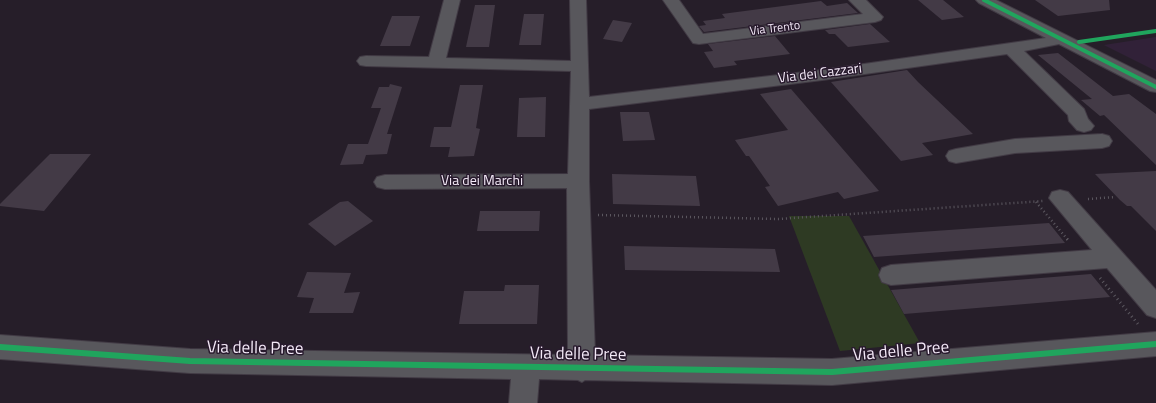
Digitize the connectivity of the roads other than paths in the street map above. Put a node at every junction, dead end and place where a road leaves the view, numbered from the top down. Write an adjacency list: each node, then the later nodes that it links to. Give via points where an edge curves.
1 (452, 0): 9 (street)
2 (578, 0): 10 (street)
3 (671, 0): 4 (street, Via Trento, via 699,39 875,17)
4 (857, 0)
5 (984, 0): 6 (street)
6 (1059, 38): 7 (street, Via dei Cazzari, via 1050,42); 11 (street)
7 (1011, 48): 12 (street, Via dei Cazzari, via 822,75); 13 (street, via 1050,87 1057,104 1092,136)
8 (366, 61): 9 (street)
9 (436, 63): 10 (street)
10 (578, 66): 12 (street)
11 (1156, 86)
12 (580, 104): 14 (street)
13 (956, 156)
14 (578, 181): 15 (street, Via dei Marchi); 23 (street)
15 (385, 182)
16 (1061, 199): 17 (street)
17 (1113, 258): 18 (street); 19 (street)
18 (891, 275)
19 (1156, 308)
20 (1156, 344): 23 (street, Via delle Pree, via 832,372)
21 (0, 347): 22 (street, Via delle Pree, via 190,361)
22 (526, 368): 23 (street, Via delle Pree); 24 (street, Via delle Pree)
23 (582, 369)
24 (523, 403)

